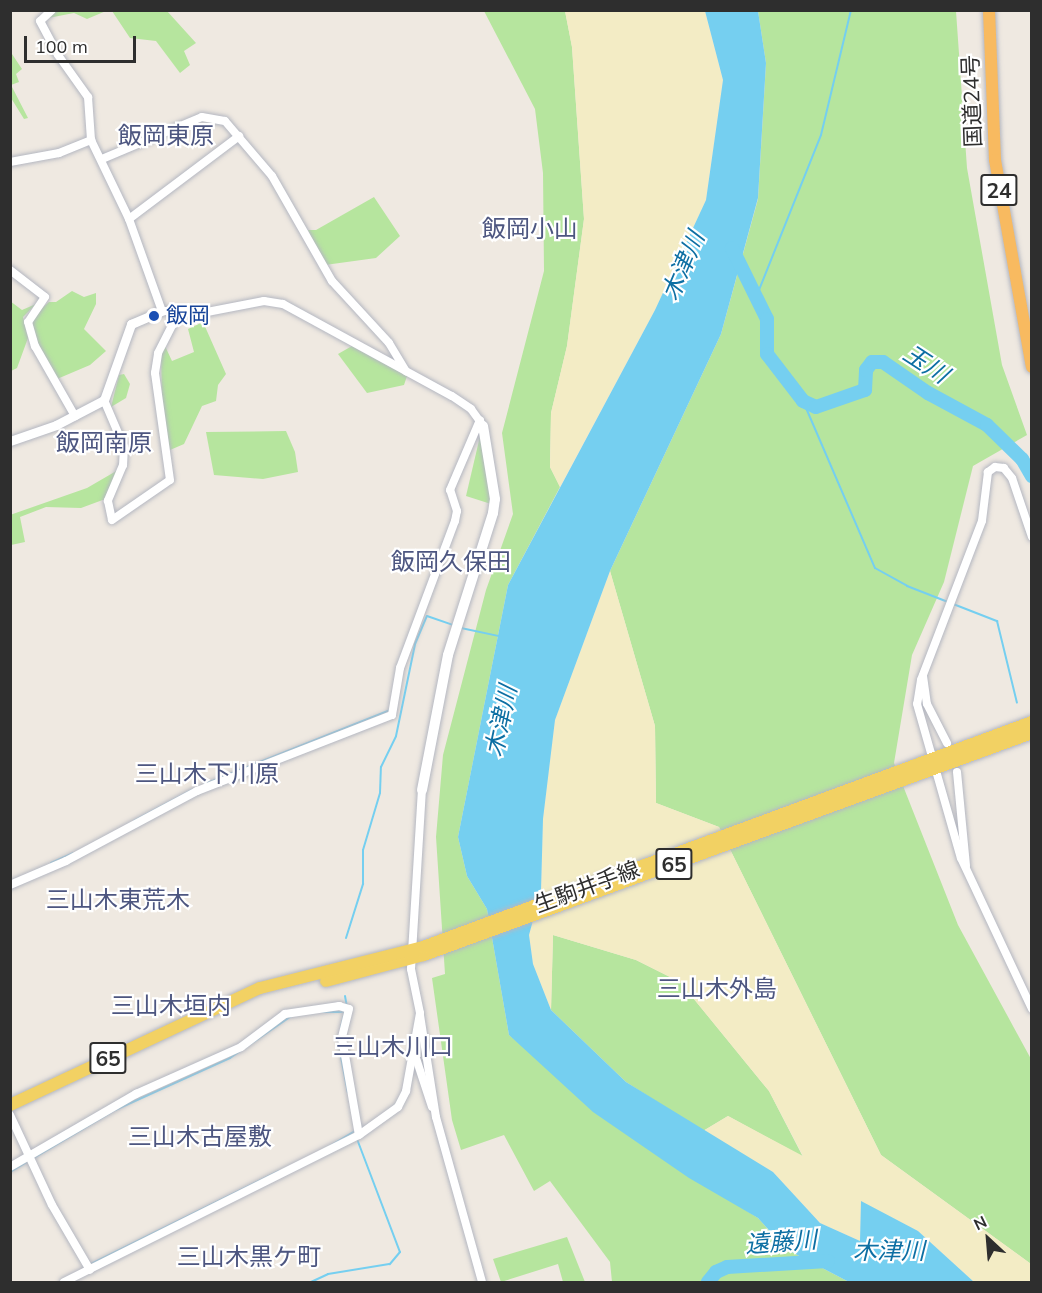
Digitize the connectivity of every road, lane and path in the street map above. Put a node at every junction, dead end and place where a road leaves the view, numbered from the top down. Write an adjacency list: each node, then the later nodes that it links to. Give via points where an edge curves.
1 (52, 10): 4 (street, via 40,21 88,97)
2 (989, 10): 11 (highway, 国道24号 / 24, via 995,160)
3 (239, 136): 5 (street, via 222,118 202,117); 7 (street); 12 (street, via 286,199 332,281 389,343)
4 (91, 140): 5 (street); 6 (street, via 59,153)
5 (102, 159): 7 (street)
6 (10, 162)
7 (129, 219): 9 (street)
8 (10, 270): 14 (street, via 45,297 28,322 36,346)
9 (162, 311): 10 (street); 13 (street, via 131,324)
10 (174, 314): 12 (street, via 264,301 283,304); 13 (street, via 174,322 158,353 155,373 170,480 112,520 108,501 123,465 124,447)
11 (1032, 367)
12 (406, 371): 15 (street, via 467,405)
13 (104, 400): 14 (street)
14 (75, 416): 16 (street)
15 (482, 423): 24 (main road, via 495,499 493,513 448,655); 26 (street, via 450,490 457,511 455,521 400,668 392,715 197,791 66,861)
16 (10, 441)
17 (1032, 537): 18 (street, via 1012,478 1005,468 995,467 988,472 982,521)
18 (923, 676): 21 (street, via 927,704); 22 (street, via 917,704)
19 (1032, 722): 22 (main road, 生駒井手線 / 65)
20 (1032, 733): 22 (main road, 生駒井手線 / 65)
21 (947, 743)
22 (935, 764): 25 (street); 27 (main road, 生駒井手線 / 65)
23 (957, 772): 25 (street)
24 (422, 790): 27 (street)
25 (966, 867): 28 (street)
26 (10, 885)
27 (418, 953): 29 (street); 31 (main road, 生駒井手線 / 65, via 260,988)
28 (1032, 1009)
29 (420, 1013): 30 (street); 33 (street)
30 (414, 1052): 33 (street); 34 (street, via 406,1091 398,1107)
31 (10, 1105)
32 (10, 1114): 35 (street)
33 (436, 1117): 39 (street)
34 (359, 1135): 35 (street, via 342,1038 348,1009 339,1006 285,1014 241,1047 136,1094); 37 (street)
35 (28, 1157): 36 (street); 37 (street)
36 (10, 1167)
37 (90, 1270): 38 (street)
38 (69, 1281)
39 (482, 1282)

